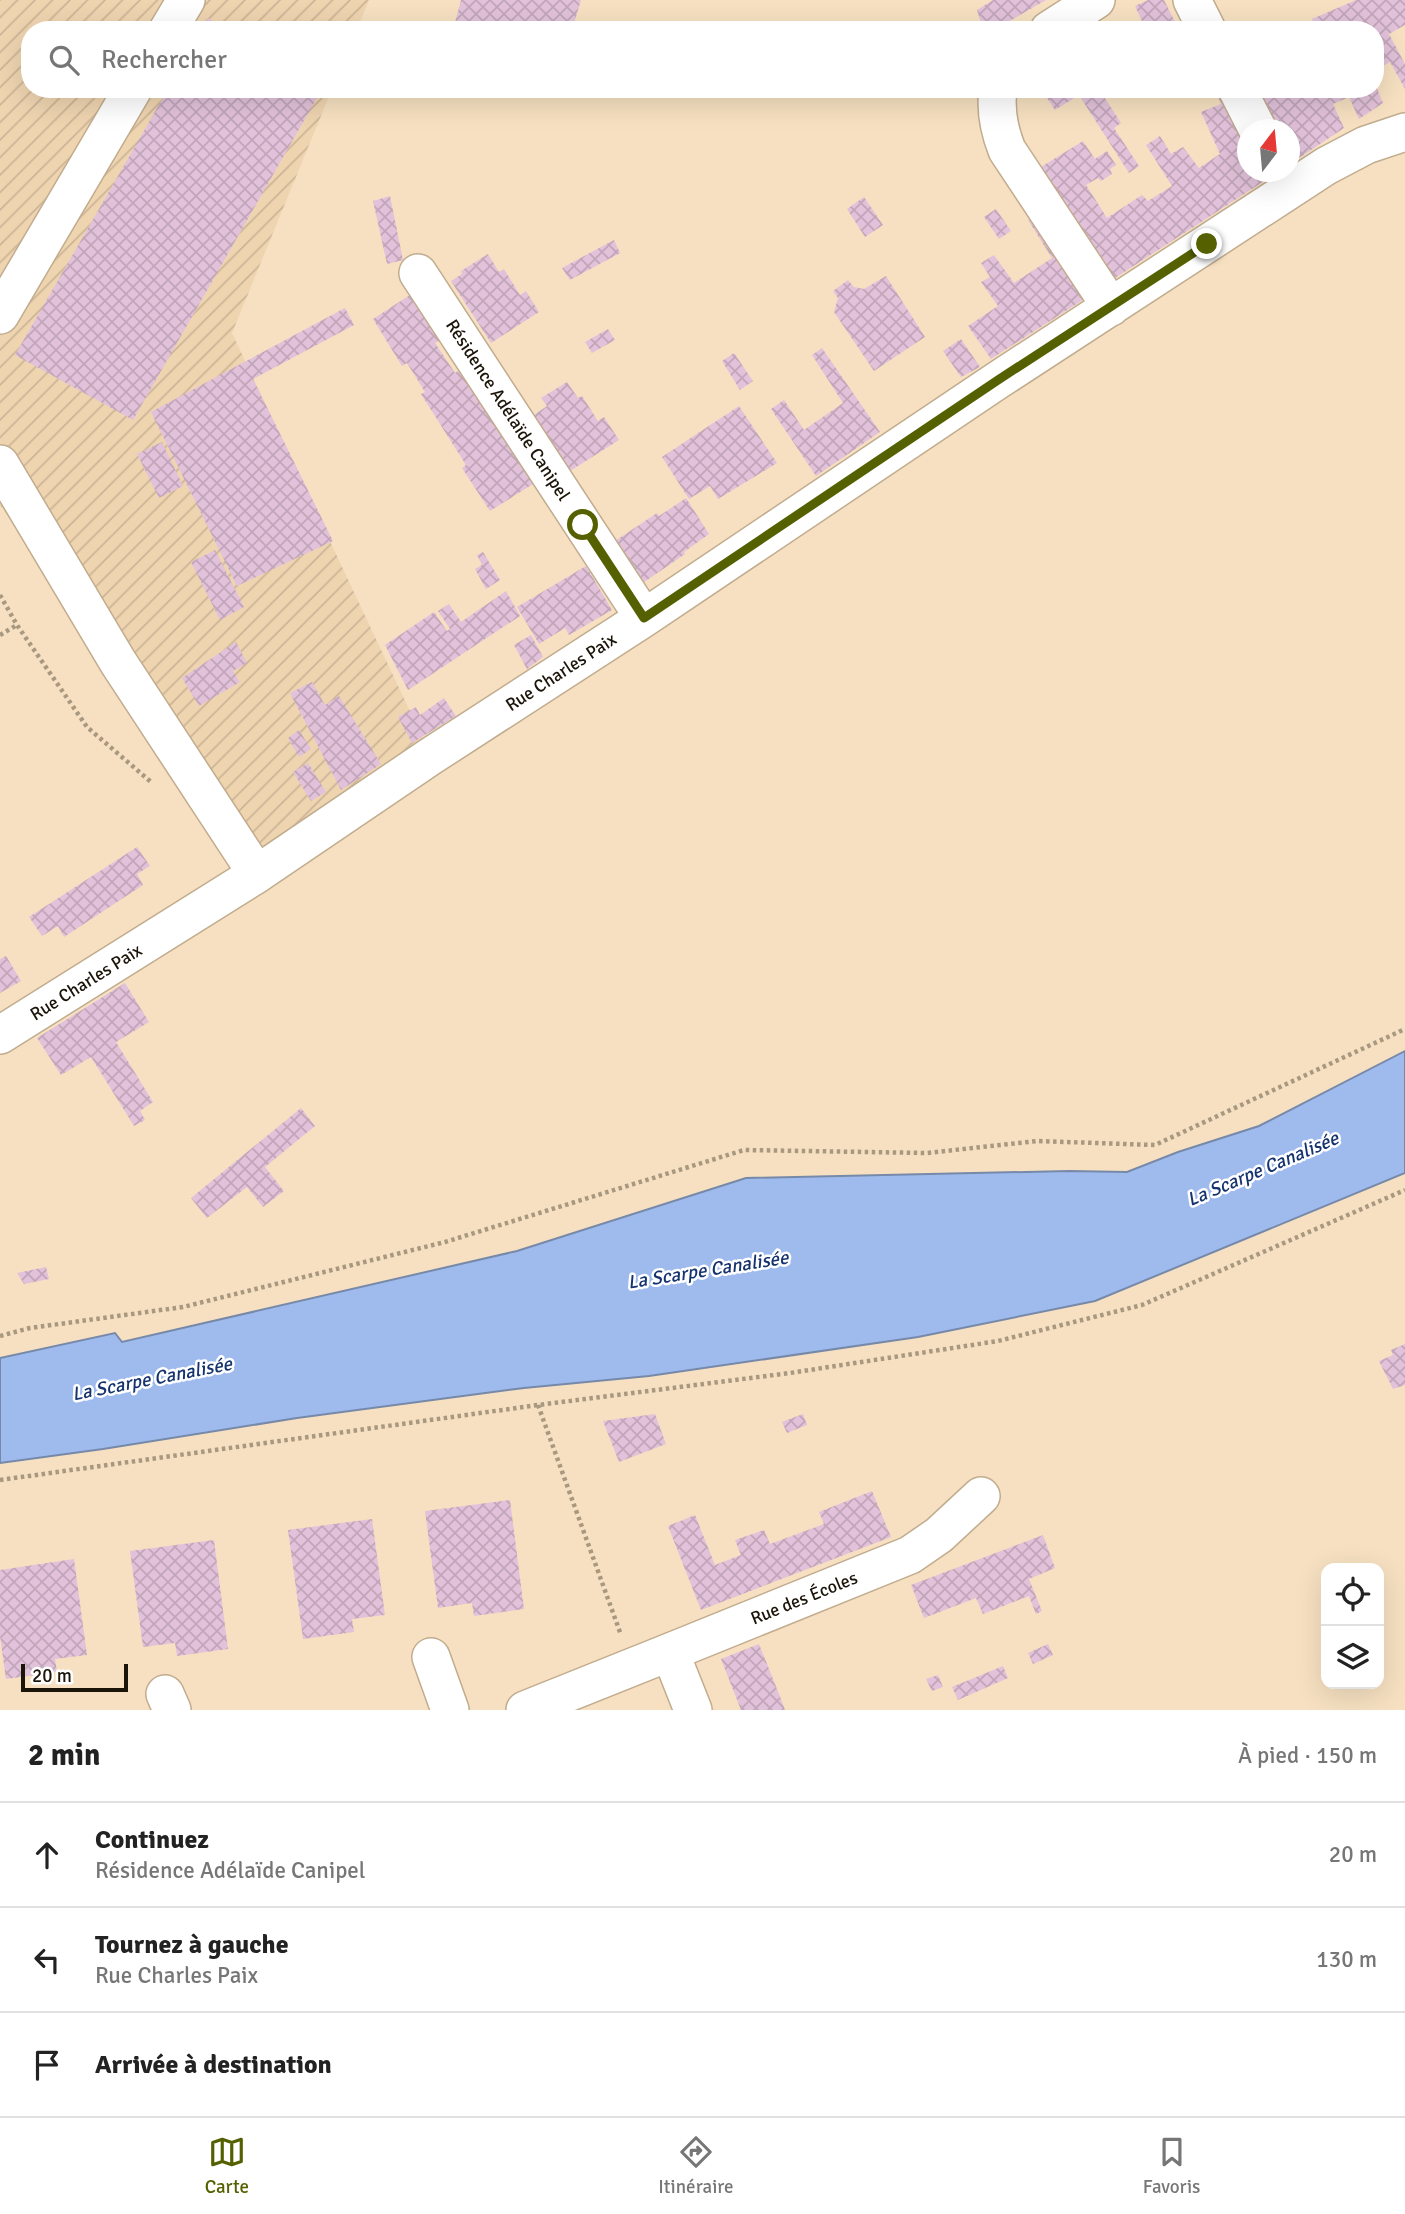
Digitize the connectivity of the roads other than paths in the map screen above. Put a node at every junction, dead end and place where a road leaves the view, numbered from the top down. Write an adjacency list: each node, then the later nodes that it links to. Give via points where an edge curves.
1 (186, 0): 4 (street)
2 (1097, 0): 5 (street)
3 (1192, 0): 6 (street)
4 (173, 21)
5 (1063, 21)
6 (1202, 21)
7 (128, 98): 16 (street)
8 (997, 98): 15 (street, via 1007,150)
9 (1242, 98): 10 (street)
10 (1252, 119)
11 (1405, 132): 12 (street, Rue Charles Paix)
12 (1300, 174)
13 (1283, 182): 15 (street, Rue Charles Paix)
14 (418, 273): 18 (street, Résidence Adélaïde Canipel)
15 (1111, 307): 18 (street, Rue Charles Paix)
16 (0, 315)
17 (0, 464): 19 (street, via 118,662)
18 (644, 618): 19 (street, Rue Charles Paix)
19 (257, 874): 20 (street, Rue Charles Paix)
20 (0, 1035)
21 (981, 1496): 22 (street, Rue des Écoles, via 910,1555)
22 (670, 1651): 25 (street, Rue des Écoles); 26 (street)
23 (430, 1657): 24 (street)
24 (450, 1710)
25 (525, 1710)
26 (693, 1710)

